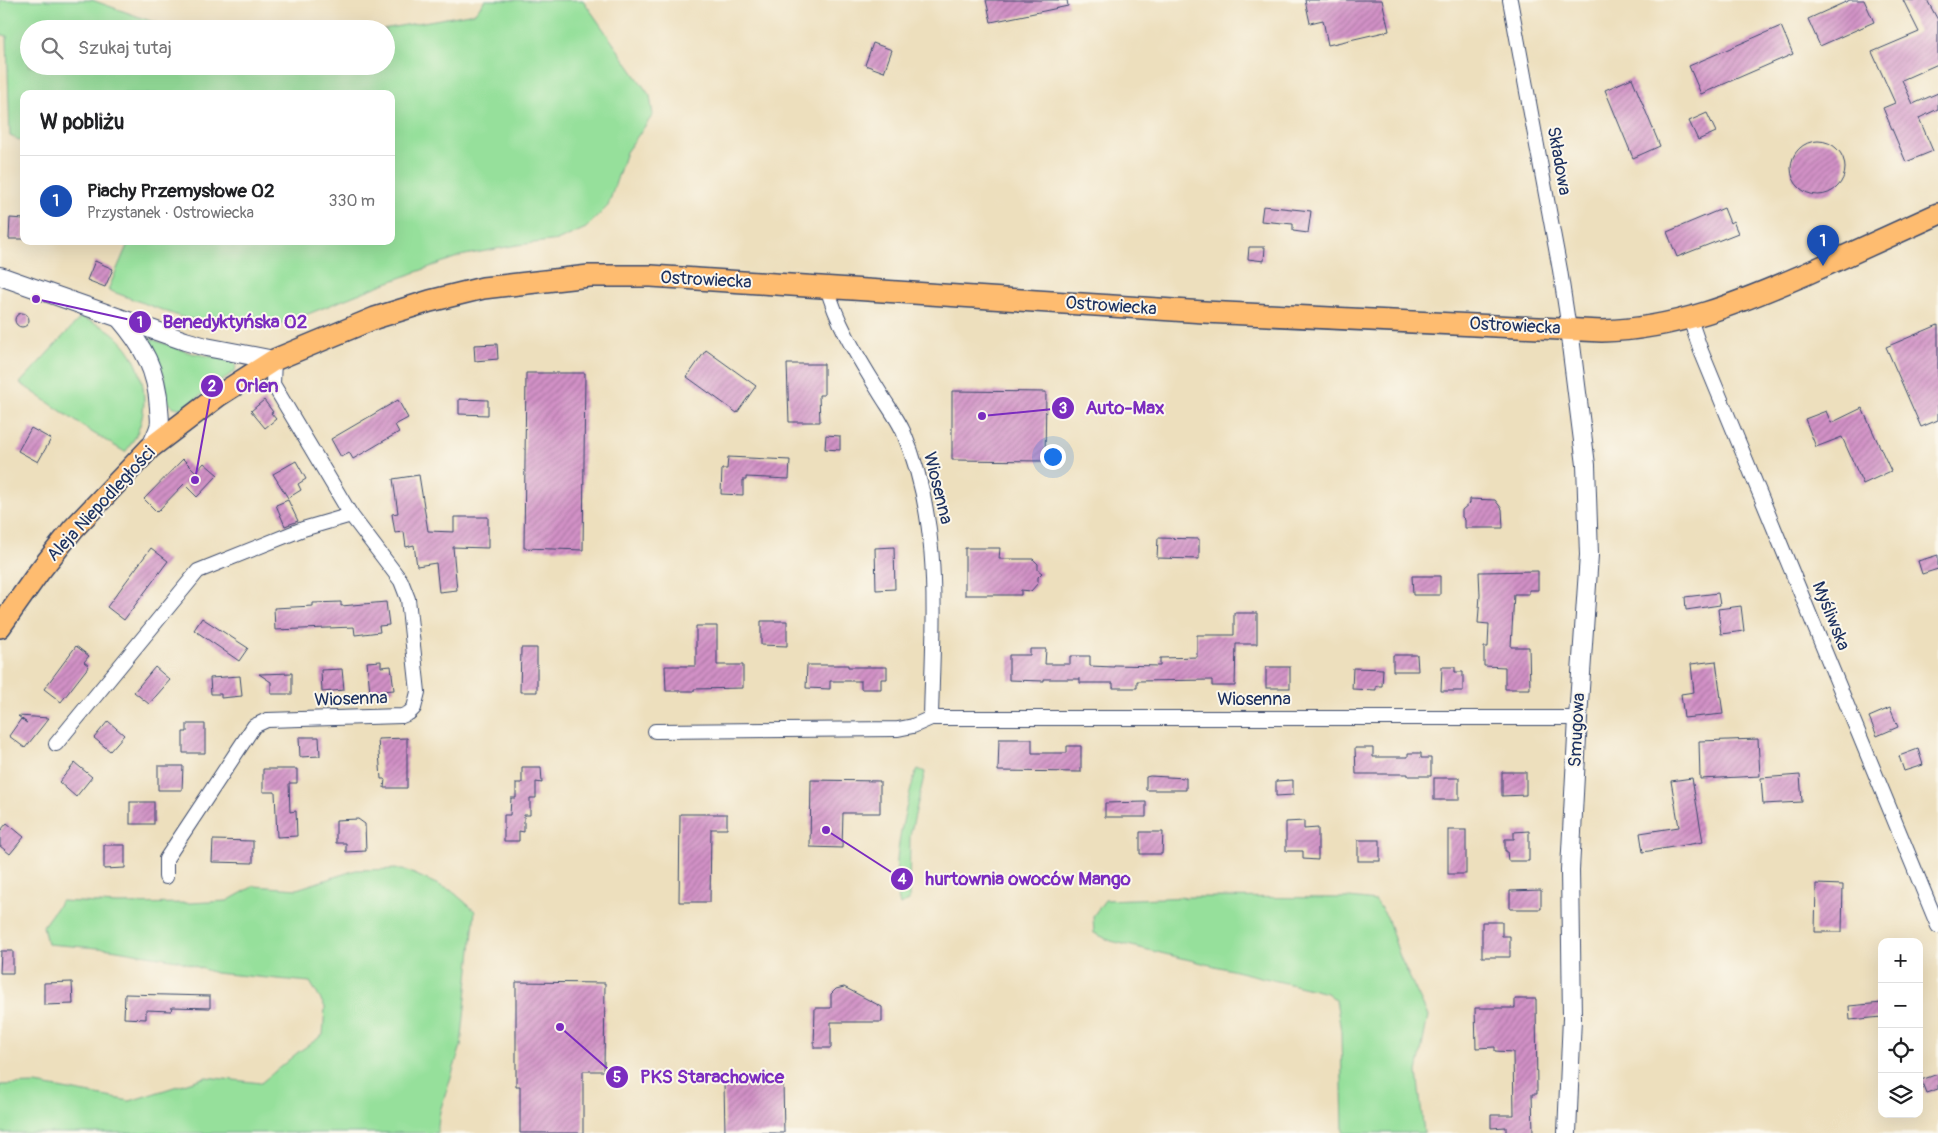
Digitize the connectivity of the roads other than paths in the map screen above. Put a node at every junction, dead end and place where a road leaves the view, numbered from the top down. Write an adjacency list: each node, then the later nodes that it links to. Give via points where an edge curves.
1 (1510, 0): 7 (street, Składowa)
2 (1938, 214): 6 (main road, Ostrowiecka, via 1773,288)
3 (0, 276): 5 (street)
4 (827, 287): 7 (main road, Ostrowiecka, via 1204,312); 8 (main road, Ostrowiecka, via 651,276 589,276 533,281 430,300 375,318); 12 (street, Wiosenna, via 845,335 902,429 920,480 934,567)
5 (119, 318): 8 (street, via 206,347); 9 (street, via 147,354 154,374 160,426)
6 (1690, 319): 7 (main road, Ostrowiecka, via 1627,330); 17 (street, Myśliwska)
7 (1569, 329): 13 (street, Smugowa, via 1586,465 1589,555)
8 (274, 360): 9 (main road, Aleja Niepodległości, via 218,396); 10 (street, via 273,384)
9 (150, 448): 11 (main road, Aleja Niepodległości, via 74,529)
10 (351, 516): 15 (street, via 303,528 198,571); 16 (street, Wiosenna, via 400,581 408,599 418,692 414,708 402,716 267,720 254,726 166,859)
11 (0, 628)
12 (931, 718): 13 (street, Wiosenna); 14 (street, Wiosenna, via 898,729)
13 (1578, 718): 18 (street, Smugowa, via 1570,870 1572,1018)
14 (655, 731)
15 (56, 744)
16 (166, 877)
17 (1938, 926)
18 (1567, 1133)

